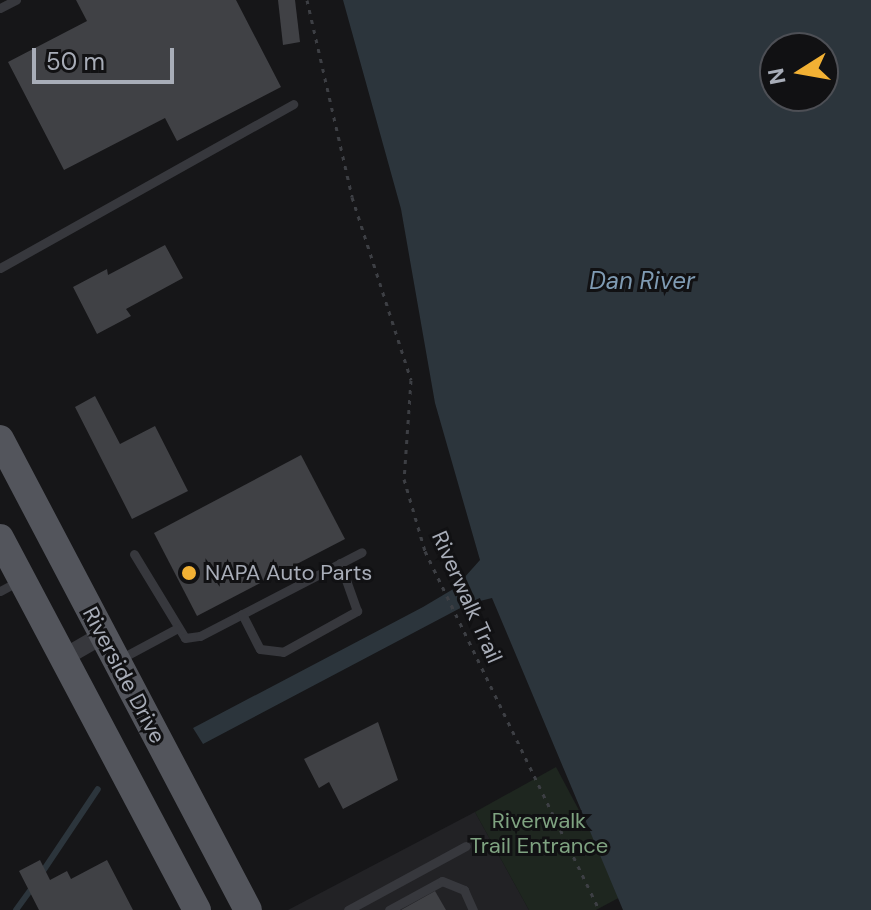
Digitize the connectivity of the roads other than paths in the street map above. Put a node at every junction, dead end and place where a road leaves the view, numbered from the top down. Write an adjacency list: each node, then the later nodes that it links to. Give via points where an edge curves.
1 (16, 0): 2 (lane)
2 (0, 8)
3 (293, 104): 4 (lane)
4 (0, 268)
5 (0, 439): 13 (main road, Riverside Drive)
6 (0, 538): 10 (main road, Riverside Drive)
7 (362, 552): 9 (lane)
8 (134, 554): 12 (lane)
9 (340, 563): 11 (lane); 11 (lane, via 357,611 283,652 260,649)
10 (11, 585): 14 (main road, Riverside Drive)
11 (242, 614): 12 (lane, via 200,636 185,638)
12 (176, 629): 15 (lane)
13 (103, 635): 14 (street); 15 (main road, Riverside Drive)
14 (63, 658): 18 (main road, Riverside Drive)
15 (117, 661): 19 (main road, Riverside Drive)
16 (466, 846): 17 (lane)
17 (367, 900): 20 (lane); 21 (lane)
18 (197, 910)
19 (248, 910)
20 (348, 910)
21 (388, 910): 22 (lane, via 442,881 464,890)
22 (473, 910)

